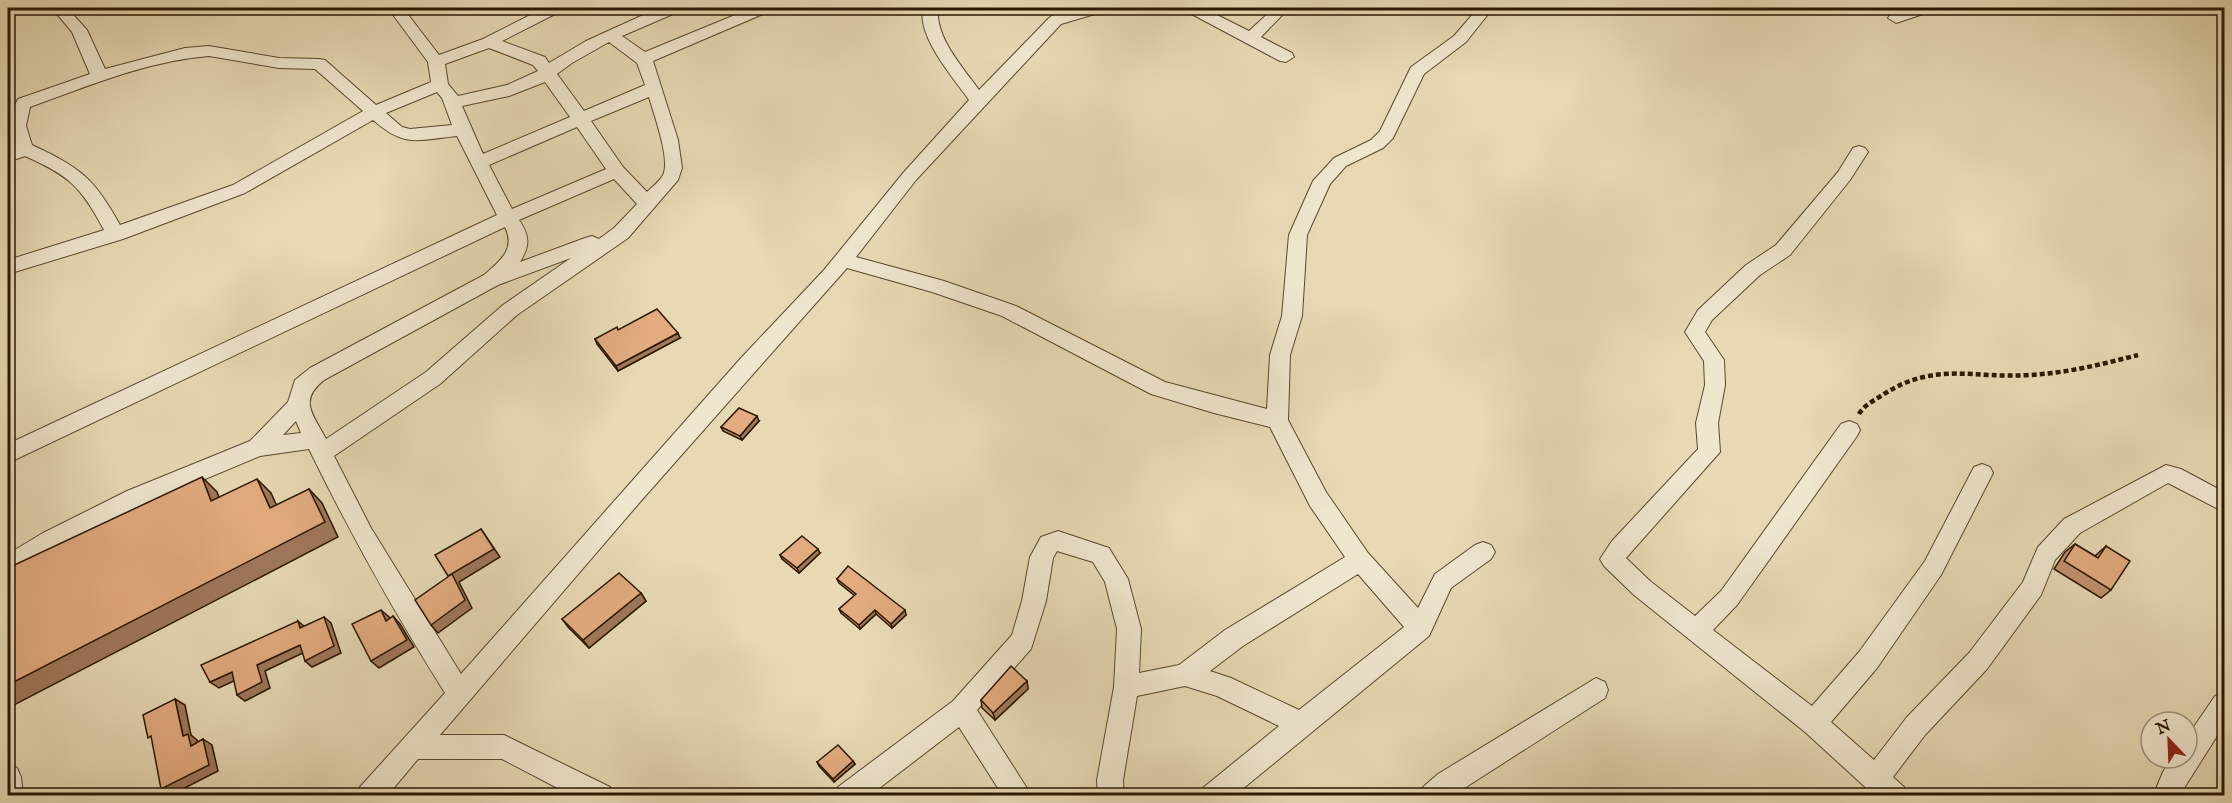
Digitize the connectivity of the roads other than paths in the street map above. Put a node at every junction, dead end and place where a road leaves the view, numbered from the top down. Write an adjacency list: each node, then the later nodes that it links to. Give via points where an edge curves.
1 (59, 8): 22 (street, via 79,30)
2 (555, 8): 17 (street)
3 (764, 8): 19 (street)
4 (930, 8): 26 (street, via 928,13 936,36)
5 (1072, 8): 14 (street)
6 (1100, 8): 14 (street)
7 (1192, 8): 16 (street)
8 (1282, 8): 16 (street)
9 (1486, 8): 43 (street, via 1460,39 1417,71 1387,134 1377,144 1340,162 1322,181 1298,236 1292,316 1280,355)
10 (1926, 8): 13 (street)
11 (399, 9): 20 (street)
12 (663, 9): 15 (street)
13 (1896, 18)
14 (1055, 21): 26 (street)
15 (611, 36): 19 (street); 21 (street, via 564,60)
16 (1251, 38): 18 (street)
17 (489, 42): 20 (street); 21 (street, via 539,62)
18 (1286, 57)
19 (643, 59): 24 (street)
20 (436, 62): 23 (street)
21 (549, 74): 27 (street, via 502,93); 29 (street)
22 (100, 77): 25 (street); 28 (street, via 201,52 279,63 319,64)
23 (440, 85): 27 (street); 28 (street)
24 (654, 88): 29 (street); 35 (street, via 675,169)
25 (16, 101): 31 (street)
26 (978, 101): 39 (street, via 910,176)
27 (452, 102): 30 (street)
28 (372, 112): 30 (street, via 396,131 409,135); 38 (street, via 239,189)
29 (579, 120): 33 (street); 34 (street)
30 (462, 130): 33 (street)
31 (16, 152): 38 (street, via 57,164 77,176)
32 (1859, 152): 54 (street, via 1783,250 1753,270 1706,315 1695,332 1714,360 1716,386 1707,423 1709,452 1612,559 1642,588)
33 (480, 162): 36 (street)
34 (617, 171): 35 (street); 36 (street)
35 (646, 202): 37 (street)
36 (508, 218): 41 (street, via 518,231 520,245 516,255); 47 (street)
37 (621, 232): 41 (street); 45 (street, via 510,310 433,378)
38 (116, 234): 40 (street)
39 (843, 260): 43 (street, via 1009,311 1158,388); 58 (street, via 647,478)
40 (8, 267)
41 (491, 280): 42 (street, via 316,374 302,386)
42 (298, 405): 45 (street); 46 (street)
43 (1277, 420): 51 (street, via 1318,499)
44 (1849, 430): 54 (street, via 1729,598)
45 (318, 446): 46 (street); 58 (street, via 368,544)
46 (258, 447): 52 (street, via 135,498)
47 (8, 454)
48 (1982, 473): 61 (street, via 1934,568 1868,660)
49 (2224, 503): 65 (street, via 2166,474 2072,526 2046,554 2032,588 1978,661 1916,726)
50 (1483, 552): 53 (street, via 1443,580)
51 (1360, 560): 53 (street); 55 (street, via 1234,638)
52 (8, 566)
53 (1420, 628): 62 (street)
54 (1697, 630): 61 (street)
55 (1185, 675): 56 (street); 62 (street, via 1222,686)
56 (1126, 687): 60 (street, via 1129,630 1116,579 1101,555 1058,542 1049,544 1042,557 1022,642); 71 (street, via 1110,780)
57 (1596, 690): 73 (street)
58 (460, 695): 63 (street)
59 (2224, 704): 75 (street)
60 (962, 710): 69 (street); 70 (street)
61 (1814, 723): 65 (street)
62 (1300, 724): 72 (street)
63 (413, 747): 67 (street); 68 (street, via 504,747)
64 (8, 777): 66 (street)
65 (1875, 779): 74 (street)
66 (10, 795)
67 (369, 795)
68 (601, 795)
69 (847, 795)
70 (1019, 795)
71 (1111, 795)
72 (1213, 795)
73 (1432, 795)
74 (1895, 795)
75 (2166, 795)

